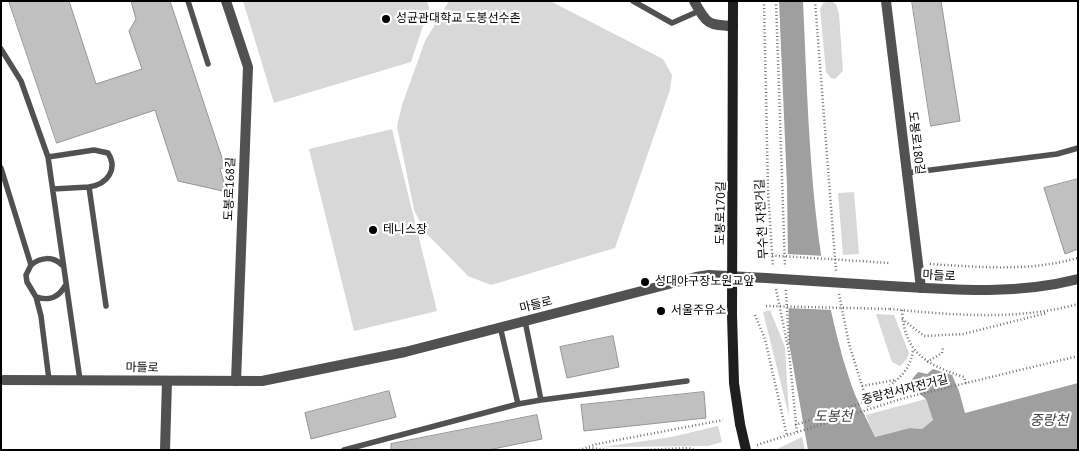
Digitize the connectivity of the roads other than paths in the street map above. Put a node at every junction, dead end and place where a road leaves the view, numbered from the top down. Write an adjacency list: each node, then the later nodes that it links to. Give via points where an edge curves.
1 (188, 1): 9 (lane)
2 (226, 1): 30 (street, 도봉로168길, via 248,67)
3 (633, 1): 6 (lane, via 674,23)
4 (733, 1): 7 (main road, 도봉로170길)
5 (886, 1): 13 (street, 도봉로180길)
6 (697, 6): 7 (street, via 710,24)
7 (734, 26): 18 (main road, 도봉로170길)
8 (1, 49): 11 (lane, via 21,81)
9 (208, 64)
10 (1078, 148): 13 (lane, via 1048,155)
11 (48, 157): 14 (lane, via 94,150 108,153 113,161 113,170 108,178); 15 (lane)
12 (1, 168): 16 (lane)
13 (907, 173): 21 (street, 도봉로180길)
14 (89, 186): 15 (lane); 23 (lane)
15 (53, 189): 17 (lane)
16 (31, 265): 17 (lane, via 50,258); 22 (lane, via 26,275 27,282)
17 (62, 265): 20 (lane)
18 (732, 276): 21 (street, 마들로, bridge); 24 (street, 마들로, via 696,277); 34 (main road, 도봉로170길, bridge, via 734,383 740,424)
19 (1078, 279): 21 (street, 마들로, via 1010,290)
20 (66, 286): 22 (lane, via 50,299); 28 (lane)
21 (921, 288)
22 (36, 297): 27 (lane)
23 (106, 306)
24 (525, 320): 25 (street, 마들로); 32 (lane)
25 (500, 326): 30 (street, 마들로, via 332,369 262,381); 33 (lane)
26 (1, 380): 27 (street, 마들로)
27 (49, 380): 28 (street, 마들로)
28 (80, 380): 29 (street, 마들로)
29 (167, 381): 30 (street, 마들로); 35 (street)
30 (236, 381)
31 (687, 381): 32 (lane)
32 (541, 400): 33 (lane)
33 (518, 404): 36 (lane)
34 (749, 448)
35 (165, 450)
36 (344, 450)

